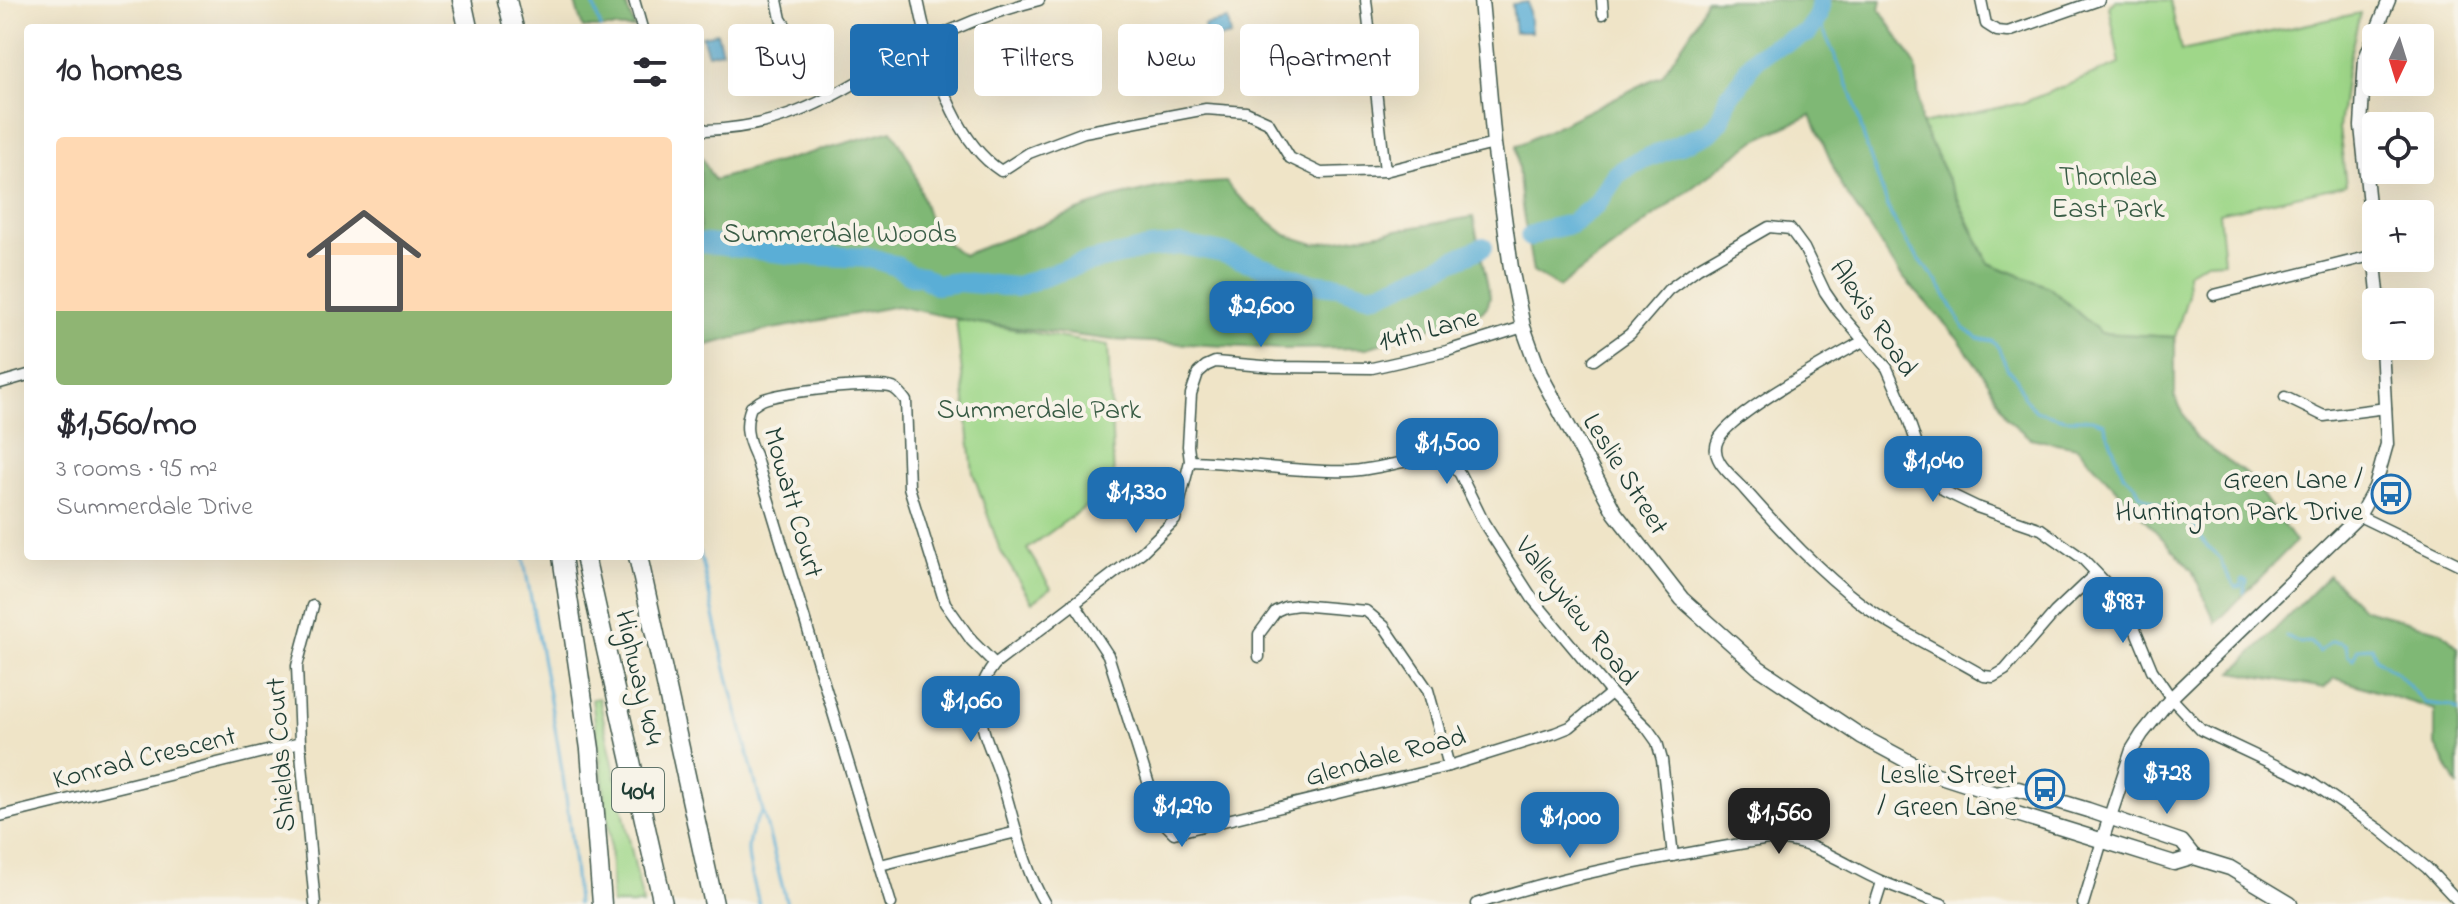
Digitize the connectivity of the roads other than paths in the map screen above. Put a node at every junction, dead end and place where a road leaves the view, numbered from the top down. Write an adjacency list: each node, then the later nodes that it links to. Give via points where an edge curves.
1 (462, 0): 14 (highway)
2 (507, 0): 15 (highway)
3 (634, 0): 16 (street)
4 (777, 0): 21 (street, via 781,19)
5 (918, 0): 17 (street)
6 (1039, 0): 18 (street)
7 (1366, 0): 24 (street)
8 (1481, 0): 23 (main road, Leslie Street)
9 (1602, 0): 13 (street)
10 (1981, 0): 11 (street, via 1986,24 2008,32)
11 (2099, 0)
12 (2389, 0): 25 (street, via 2365,58 2361,126)
13 (1603, 14)
14 (467, 24)
15 (513, 24)
16 (641, 24)
17 (923, 24)
18 (958, 28)
19 (850, 86): 21 (street)
20 (946, 96): 24 (street, via 953,114 989,163 1001,171 1029,153 1084,132 1206,109 1246,112 1268,122 1290,158 1321,173)
21 (831, 97): 22 (street, via 765,124)
22 (704, 127)
23 (1494, 144): 24 (street); 28 (main road, Leslie Street)
24 (1385, 171)
25 (2369, 200)
26 (2362, 258): 27 (street)
27 (2214, 295)
28 (1523, 327): 36 (street, 14th Lane, via 1372,368 1215,362 1194,381); 51 (main road, Leslie Street, via 1545,385 1615,513 1682,599 1759,668 1861,736 1928,772)
29 (1863, 341): 30 (street, Alexis Road, via 1825,292 1797,236 1778,226 1752,235 1698,268 1668,290 1630,334); 42 (street, Alexis Road, via 1887,368 1923,461 1944,491 2041,529); 42 (street, via 1735,422 1716,446 1728,473 1804,555 1865,607 1993,677)
30 (1594, 360)
31 (2383, 360): 35 (street)
32 (24, 376): 33 (street)
33 (0, 383)
34 (2285, 397): 35 (street, via 2324,416)
35 (2386, 408): 37 (street, via 2387,444 2375,487)
36 (1190, 461): 43 (street, 14th Lane, via 1175,520); 47 (street, Valleyview Road, via 1352,471 1447,458 1532,598)
37 (2359, 516): 41 (street); 48 (street)
38 (563, 560): 62 (highway, via 590,749)
39 (586, 560): 63 (highway, Highway 404 / 404)
40 (639, 560): 64 (highway, Highway 404 / 404)
41 (2458, 564)
42 (2096, 573): 48 (street, Alexis Road, via 2124,602 2145,658)
43 (1074, 603): 46 (street, 14th Lane); 50 (street, Glendale Road, via 1108,655 1157,810 1174,833)
44 (313, 606): 49 (street, Shields Court, via 297,666)
45 (1259, 657): 50 (street, via 1259,634 1285,607 1366,611 1384,626 1428,690)
46 (995, 664): 54 (street, via 986,675 979,709); 58 (street, Mowatt Court, via 945,603 909,487 906,401 901,394 887,386 856,387 777,396 751,407 748,439)
47 (1611, 693): 50 (street, Glendale Road, via 1570,727); 56 (street, Valleyview Road, via 1657,742)
48 (2171, 698): 53 (street, via 2132,750); 60 (street, Alexis Road, via 2201,730 2309,781 2379,829)
49 (300, 743): 52 (street, Konrad Crescent); 61 (street, Shields Court)
50 (1449, 766)
51 (1996, 794): 53 (main road, Leslie Street, via 2018,789); 55 (main road, Leslie Street, via 2007,811)
52 (0, 816)
53 (2110, 817): 55 (street); 57 (main road, Leslie Street, via 2182,842)
54 (1017, 832): 58 (street); 66 (street)
55 (2102, 841): 57 (main road, Leslie Street, via 2174,863); 70 (street)
56 (1673, 856): 59 (street, via 1786,839); 67 (street)
57 (2194, 857): 71 (main road, Leslie Street, via 2230,868)
58 (880, 865): 65 (street, Mowatt Court)
59 (1882, 882): 68 (street); 69 (street)
60 (2458, 901)
61 (315, 904)
62 (602, 904)
63 (663, 904)
64 (714, 904)
65 (891, 904)
66 (1045, 904)
67 (1477, 904)
68 (1875, 904)
69 (1942, 904)
70 (2083, 904)
71 (2290, 904)

